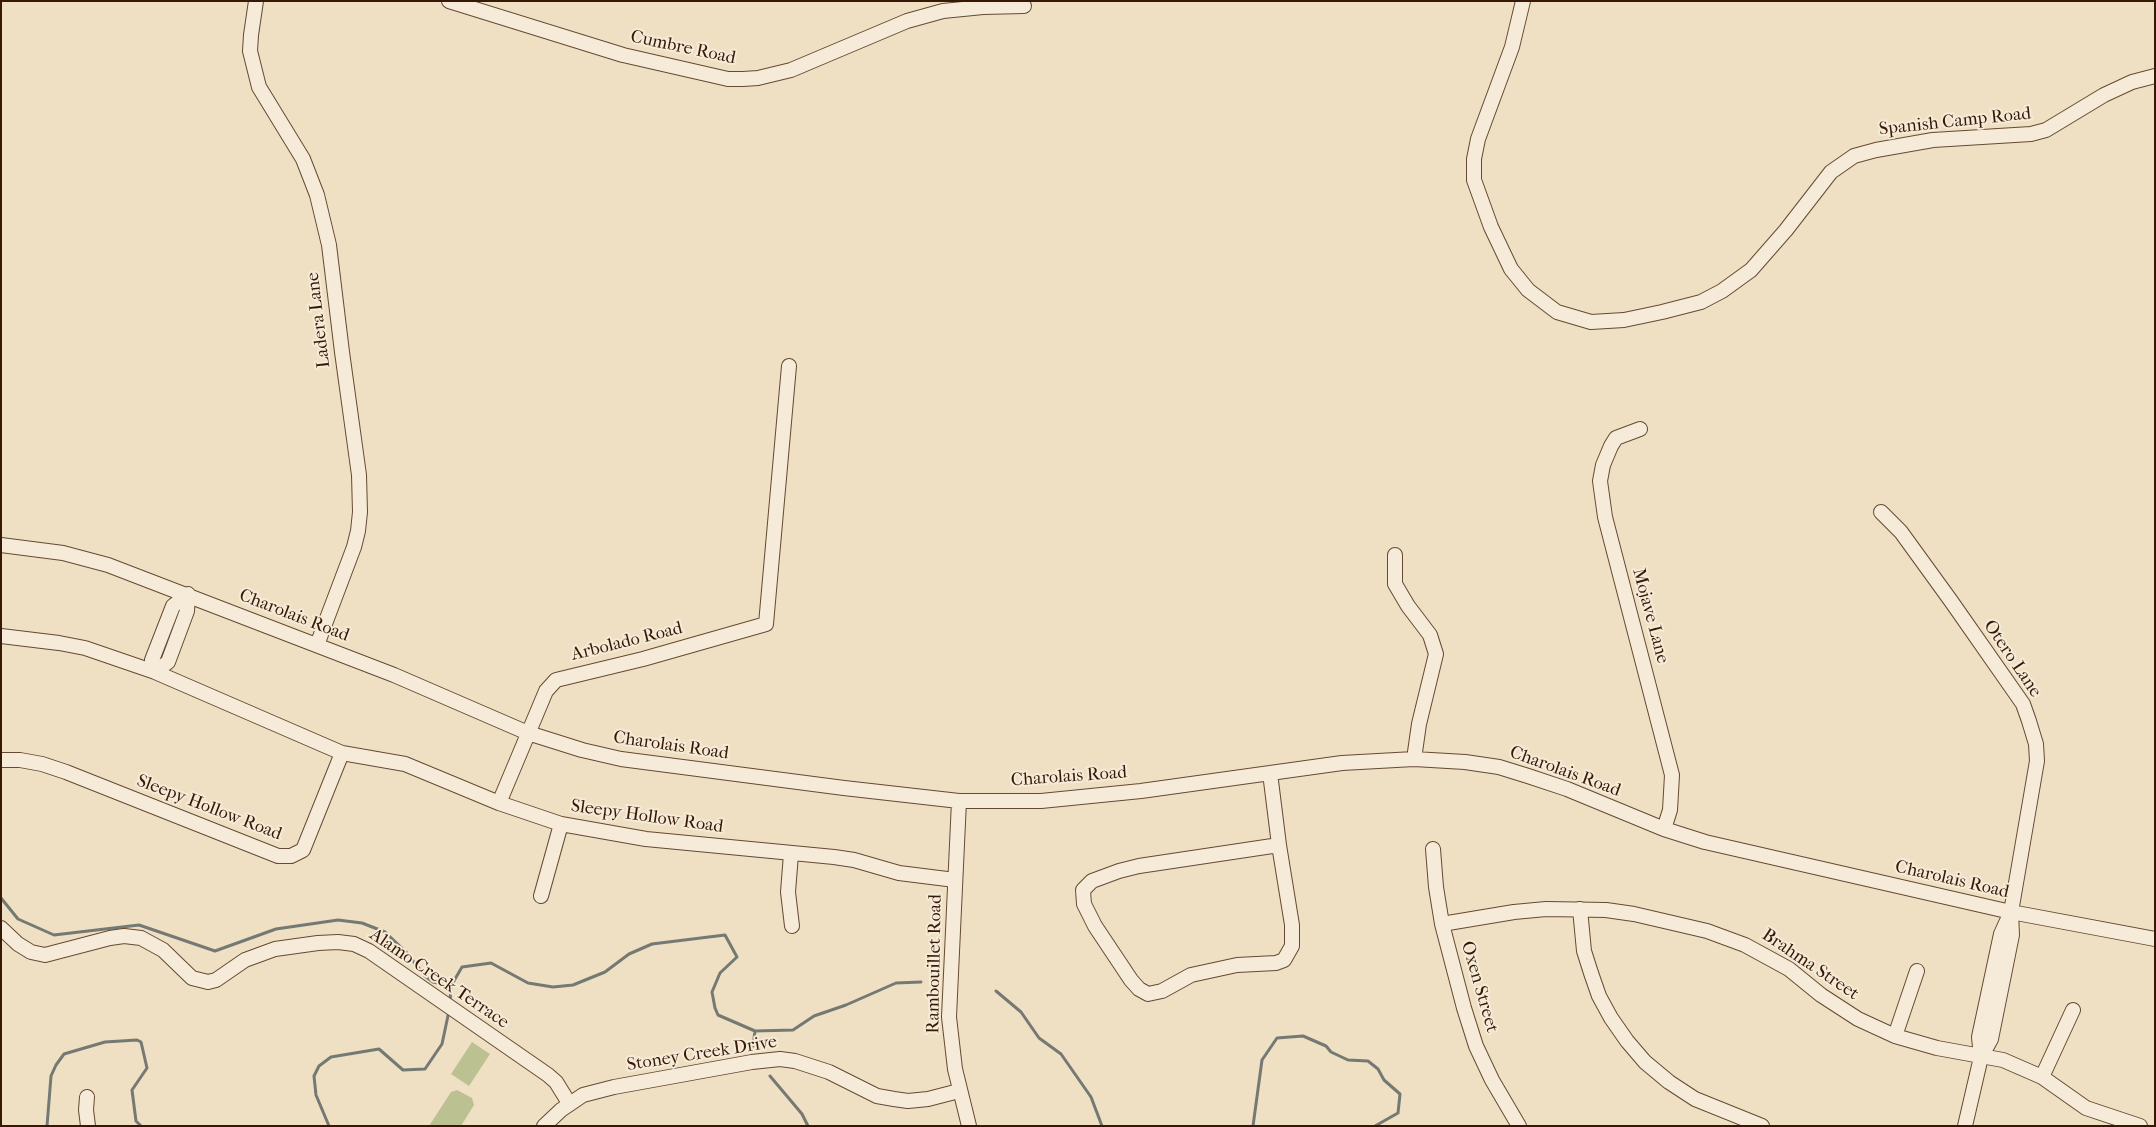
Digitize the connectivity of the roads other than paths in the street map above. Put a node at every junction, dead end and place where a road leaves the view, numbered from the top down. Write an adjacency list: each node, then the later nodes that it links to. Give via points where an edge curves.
1 (256, 1): 13 (street, Ladera Lane, via 250,51 259,87 303,159 317,195 329,245 359,475 358,531)
2 (448, 1): 4 (street, Cumbre Road, via 623,55 728,79 758,78 791,70 907,21 943,11)
3 (1523, 1): 5 (street, Spanish Camp Road, via 1512,47 1478,139 1474,180 1511,269 1528,290 1558,312 1590,322 1624,320 1662,312 1701,302 1722,291 1751,270 1831,172 1854,156 1933,140 2039,132 2104,95)
4 (1024, 6)
5 (2155, 76)
6 (790, 366): 15 (street, Arbolado Road, via 766,624 556,680 546,691)
7 (1640, 429): 23 (street, Mojave Lane, via 1616,438 1600,481 1605,517 1672,775 1670,810)
8 (1881, 512): 30 (street, Otero Lane, via 1901,532 1951,601 2023,704 2029,721 2037,761)
9 (1, 545): 11 (street, Charolais Road, via 63,553 108,565)
10 (1395, 555): 17 (street, via 1396,584 1430,635 1436,654)
11 (188, 594): 13 (street, Charolais Road); 14 (street, via 187,611 168,662)
12 (1, 636): 14 (street, Sleepy Hollow Road, via 76,646)
13 (317, 644): 15 (street, Charolais Road)
14 (155, 672): 16 (street, Sleepy Hollow Road)
15 (528, 734): 20 (street, Charolais Road, via 582,750 656,764); 21 (street, Arbolado Road)
16 (342, 753): 18 (street, Sleepy Hollow Road, via 303,850 291,856 278,856 66,772 27,762); 21 (street, Sleepy Hollow Road, via 406,764)
17 (1414, 759): 19 (street, Charolais Road, via 1342,763); 23 (street, Charolais Road, via 1499,767 1567,789)
18 (1, 760)
19 (1270, 773): 20 (street, Charolais Road, via 1041,802); 24 (street)
20 (959, 801): 27 (street, Rambouillet Road)
21 (499, 803): 22 (street, Sleepy Hollow Road)
22 (561, 824): 26 (street, Sleepy Hollow Road, via 646,839); 28 (street)
23 (1664, 830): 30 (street, Charolais Road)
24 (1279, 845): 24 (street, via 1292,925 1292,946 1284,960 1276,963 1237,965 1191,975 1162,991 1148,994 1132,980 1084,904 1083,890 1092,881 1119,871)
25 (1433, 849): 31 (street, Oxen Street)
26 (791, 854): 27 (street, Sleepy Hollow Road, via 854,860 899,873); 32 (street, via 788,892)
27 (955, 880): 40 (street, Rambouillet Road, via 948,1017)
28 (541, 896)
29 (1580, 910): 31 (street, Brahma Street, via 1514,912); 37 (street, Brahma Street, via 1634,914 1745,945 1789,970 1858,1019); 47 (street, via 1584,951 1599,996 1627,1041 1645,1062 1696,1099)
30 (2011, 912): 34 (street, Charolais Road); 38 (street, Otero Lane, via 2012,935 1991,1039)
31 (1442, 924): 46 (street, Oxen Street, via 1476,1046)
32 (792, 926)
33 (1, 928): 42 (street, Alamo Creek Terrace, via 31,952 45,955 110,938 140,938 163,950 192,978 208,982 251,957 274,949 318,942 354,944 369,951 548,1075)
34 (2155, 939)
35 (1917, 972): 37 (street)
36 (2073, 1010): 39 (street)
37 (1895, 1036): 38 (street, Brahma Street)
38 (1982, 1057): 39 (street, Brahma Street, via 2003,1060); 48 (street, Otero Lane)
39 (2042, 1077): 49 (street, Brahma Street, via 2086,1108)
40 (959, 1091): 42 (street, Stoney Creek Drive, via 908,1101 877,1096 822,1070 780,1059 614,1087 583,1095); 45 (street, Rambouillet Road)
41 (87, 1097): 43 (street)
42 (570, 1103): 44 (street, Stoney Creek Drive)
43 (88, 1126)
44 (544, 1126)
45 (969, 1126)
46 (1519, 1126)
47 (1762, 1126)
48 (1964, 1126)
49 (2140, 1126)

